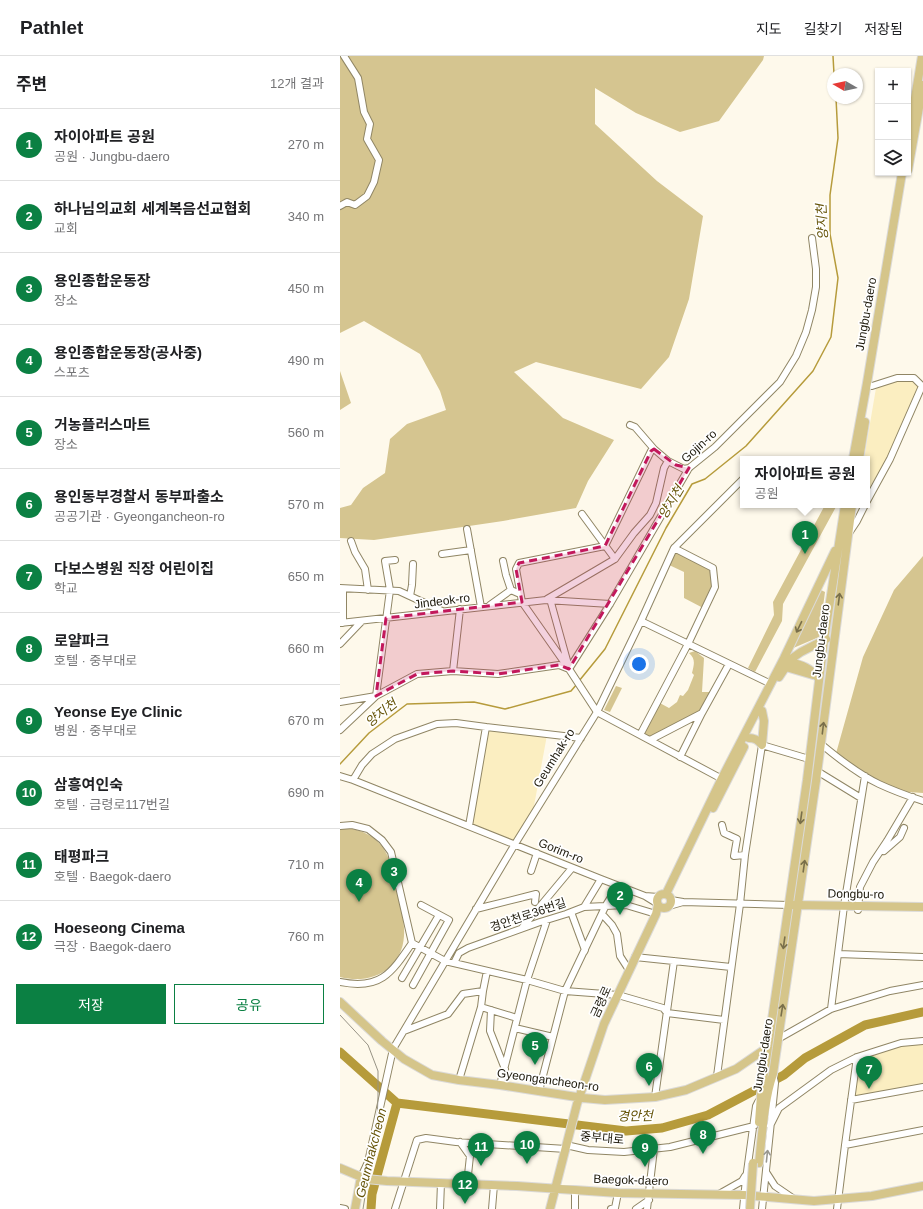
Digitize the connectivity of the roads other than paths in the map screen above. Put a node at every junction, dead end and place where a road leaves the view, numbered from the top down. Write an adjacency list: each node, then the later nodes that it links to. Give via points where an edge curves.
1 (344, 56): 8 (street, via 358,78 364,112 370,124 368,139 379,160 374,182 366,196 355,204 348,202)
2 (922, 56): 4 (main road)
3 (923, 85): 5 (main road)
4 (911, 121)
5 (911, 153)
6 (902, 176): 14 (main road, Jungbu-daero)
7 (907, 176): 11 (main road, Jungbu-daero)
8 (340, 206)
9 (812, 238): 17 (street, Gojin-ro, via 816,287 808,324 796,356 780,382 715,447)
10 (923, 385): 11 (street, via 914,378 897,378); 19 (street)
11 (872, 386): 15 (main road, Jungbu-daero)
12 (630, 425): 13 (street, via 635,427)
13 (654, 449): 16 (street); 28 (street, via 650,450)
14 (854, 456)
15 (860, 456)
16 (668, 462): 17 (street, via 684,469); 32 (street, via 650,515)
17 (689, 468): 44 (street, Gojin-ro)
18 (740, 482): 29 (street, Geumhak-ro)
19 (870, 496)
20 (845, 508): 27 (main road, Jungbu-daero)
21 (852, 508): 25 (main road, Jungbu-daero)
22 (864, 508): 25 (street)
23 (582, 514): 28 (street)
24 (467, 529): 30 (street)
25 (848, 535): 53 (main road, Jungbu-daero, one-way to 25)
26 (351, 541): 37 (street, via 365,569)
27 (840, 541): 54 (main road, Jungbu-daero); 62 (main road, one-way to 62)
28 (605, 546): 32 (street); 40 (street, via 519,564 516,569)
29 (674, 548): 51 (street, Geumhak-ro); 56 (street, via 713,568 715,587)
30 (471, 550): 31 (street); 46 (street)
31 (442, 554)
32 (615, 558): 42 (street, Jindeok-ro)
33 (395, 560): 38 (street, via 385,561)
34 (503, 561): 39 (street)
35 (413, 564): 41 (street)
36 (342, 589): 37 (street); 52 (street)
37 (368, 590): 38 (street)
38 (390, 590): 41 (street); 49 (street)
39 (511, 590): 40 (street); 45 (street)
40 (520, 594): 43 (street)
41 (410, 596): 48 (street)
42 (548, 600): 43 (street, Jindeok-ro); 44 (street, Jindeok-ro); 60 (street)
43 (522, 602): 45 (street, Jindeok-ro); 60 (street)
44 (610, 604): 60 (street, Gojin-ro)
45 (488, 606): 46 (street, Jindeok-ro)
46 (481, 607): 47 (street, Jindeok-ro)
47 (460, 610): 48 (street, Jindeok-ro); 59 (street)
48 (443, 611): 49 (street, Jindeok-ro)
49 (386, 618): 50 (street, Jindeok-ro); 63 (street)
50 (362, 621): 52 (street, Jindeok-ro); 55 (street)
51 (641, 621): 56 (street); 65 (street, Geumhak-ro)
52 (342, 623)
53 (834, 635): 54 (main road); 74 (main road, Jungbu-daero, one-way to 53)
54 (824, 640): 58 (main road, via 801,652); 61 (main road, Jungbu-daero)
55 (340, 644)
56 (688, 644): 57 (street); 70 (street)
57 (729, 664): 62 (street); 67 (street)
58 (788, 664): 61 (main road); 66 (main road)
59 (453, 671): 60 (street, via 498,674 559,665); 63 (street, via 417,674)
60 (570, 671): 65 (street)
61 (818, 679): 77 (main road, Jungbu-daero)
62 (771, 684): 82 (main road)
63 (376, 696): 64 (street); 69 (street)
64 (340, 702)
65 (595, 709): 70 (street); 71 (street, Geumhak-ro)
66 (762, 712): 72 (main road); 75 (main road)
67 (702, 713): 73 (street); 76 (street)
68 (486, 727): 71 (street); 81 (street, via 456,723 436,724 395,739 372,754); 88 (street)
69 (340, 730)
70 (640, 735): 73 (street)
71 (581, 738): 90 (street, Geumhak-ro)
72 (749, 738): 75 (main road, via 758,740); 82 (main road)
73 (650, 740): 76 (street)
74 (821, 744): 78 (main road, Jungbu-daero); 80 (street)
75 (762, 745): 77 (street); 92 (street)
76 (680, 757): 82 (street)
77 (809, 759): 105 (main road, Jungbu-daero, one-way to 105)
78 (817, 771): 83 (street); 106 (main road, Jungbu-daero, one-way to 78)
79 (341, 776): 81 (street, Gorim-ro)
80 (865, 776): 83 (street); 84 (street)
81 (353, 780): 88 (street, Gorim-ro)
82 (724, 780): 100 (main road, 금령로)
83 (861, 798): 107 (street)
84 (913, 798): 85 (street); 93 (street)
85 (923, 801)
86 (722, 825): 92 (street, via 724,833 737,838 734,856)
87 (340, 826): 118 (street, via 352,825 368,829 382,840 391,852)
88 (469, 826): 90 (street, Gorim-ro)
89 (904, 828): 93 (street, via 900,837)
90 (514, 844): 91 (street, Gorim-ro); 111 (street, Geumhak-ro)
91 (537, 853): 94 (street, Gorim-ro); 96 (street)
92 (745, 855): 102 (street)
93 (873, 862): 110 (street, via 860,887)
94 (564, 864): 95 (street, Gorim-ro); 97 (street)
95 (572, 868): 97 (street); 98 (street, Gorim-ro)
96 (531, 871)
97 (563, 879): 117 (street)
98 (601, 879): 99 (street, Gorim-ro); 108 (street, 경안천로36번길)
99 (618, 886): 100 (street, Gorim-ro); 104 (street)
100 (664, 901): 102 (street, Gorim-ro); 114 (main road, 금령로)
101 (535, 902): 111 (street, via 536,894)
102 (740, 904): 105 (street, Gorim-ro); 128 (street)
103 (421, 905): 115 (street)
104 (606, 905): 108 (street); 113 (street); 114 (street, via 626,905)
105 (789, 905): 106 (main road, Dongbu-ro); 151 (main road, Jungbu-daero, one-way to 151)
106 (798, 905): 107 (main road, Dongbu-ro); 149 (main road, Jungbu-daero, one-way to 106)
107 (844, 906): 110 (main road, Dongbu-ro); 122 (street)
108 (584, 907): 112 (street, 경안천로36번길)
109 (923, 907): 110 (main road, Dongbu-ro)
110 (858, 908)
111 (476, 909): 125 (street, Geumhak-ro)
112 (571, 912): 116 (street, 경안천로36번길); 120 (street)
113 (602, 914): 120 (street); 129 (street, via 617,934 620,956)
114 (656, 914): 123 (main road, 금령로)
115 (439, 915): 119 (street); 121 (street, via 449,920)
116 (547, 920): 117 (street, 경안천로36번길); 132 (street)
117 (522, 929): 127 (street, 경안천로36번길, via 468,948 459,953)
118 (412, 943): 119 (street); 133 (street, via 390,973 372,983 354,985)
119 (420, 947): 121 (street); 131 (street)
120 (584, 952): 137 (street)
121 (431, 953): 125 (street); 134 (street)
122 (838, 954): 124 (street); 141 (street)
123 (635, 957): 126 (street); 129 (main road, 금령로)
124 (923, 957)
125 (445, 961): 127 (street); 147 (street, Geumhak-ro)
126 (674, 961): 128 (street); 143 (street)
127 (454, 963): 130 (street)
128 (731, 967): 145 (street)
129 (629, 970): 138 (main road, 금령로)
130 (486, 971): 132 (street); 136 (street)
131 (402, 978)
132 (527, 980): 137 (street); 144 (street)
133 (340, 982)
134 (413, 984)
135 (923, 985): 141 (street, via 890,991)
136 (483, 991): 140 (street); 147 (street, via 463,994 448,1014)
137 (565, 991): 138 (street); 148 (street)
138 (618, 995): 143 (street, via 663,1008); 162 (main road, 금령로, via 604,1024)
139 (340, 1002): 152 (main road, Gyeongancheon-ro)
140 (481, 1007): 142 (street); 156 (street)
141 (831, 1009): 149 (street)
142 (491, 1010): 144 (street); 154 (street, via 490,1032)
143 (667, 1013): 145 (street); 160 (street)
144 (517, 1018): 146 (street)
145 (724, 1020): 155 (street)
146 (515, 1028): 148 (street); 154 (street)
147 (404, 1032): 152 (street, Geumhak-ro)
148 (553, 1037): 159 (street)
149 (778, 1039): 151 (main road, Jungbu-daero)
150 (923, 1041): 153 (street, via 901,1043)
151 (771, 1050): 155 (main road, Gyeongancheon-ro); 163 (main road, Jungbu-daero, via 761,1095); 163 (main road, Jungbu-daero, via 774,1074)
152 (392, 1053): 156 (main road, Gyeongancheon-ro, via 432,1075); 175 (street)
153 (857, 1057): 161 (street); 165 (street, via 831,1070 779,1108)
154 (505, 1069): 157 (street)
155 (717, 1076): 160 (main road, Gyeongancheon-ro, via 686,1090)
156 (459, 1080): 157 (main road, Gyeongancheon-ro)
157 (500, 1085): 159 (main road, Gyeongancheon-ro)
158 (923, 1087): 161 (street)
159 (539, 1091): 162 (main road, Gyeongancheon-ro)
160 (654, 1097): 162 (main road, Gyeongancheon-ro)
161 (851, 1100): 168 (street)
162 (578, 1101): 169 (main road, 금령로)
163 (763, 1114): 164 (street); 165 (street); 171 (main road, Jungbu-daero)
164 (754, 1126): 170 (street, 중부대로); 174 (street)
165 (770, 1126): 173 (street, one-way to 165)
166 (923, 1130): 168 (street)
167 (460, 1142): 169 (street, 중부대로); 176 (street, 중부대로, via 426,1138 418,1140); 178 (street, via 470,1156)
168 (845, 1144): 189 (street)
169 (566, 1147): 170 (street, 중부대로, via 624,1152); 181 (main road, 금령로)
170 (654, 1149): 187 (street)
171 (756, 1163): 202 (main road, Jungbu-daero, bridge); 203 (main road, Jungbu-daero)
172 (340, 1168): 175 (main road, Baegok-daero)
173 (766, 1172): 186 (street); 188 (street, via 775,1186)
174 (746, 1175): 184 (street, via 742,1181); 185 (street)
175 (364, 1178): 176 (main road, Baegok-daero); 192 (main road)
176 (403, 1181): 177 (main road, Baegok-daero); 193 (street)
177 (441, 1183): 178 (main road, Baegok-daero); 194 (street)
178 (467, 1184): 179 (main road, Baegok-daero)
179 (494, 1185): 181 (main road, Baegok-daero); 195 (street)
180 (923, 1186): 189 (main road, Baegok-daero, via 872,1196)
181 (555, 1189): 182 (main road, Baegok-daero); 196 (main road, 금령로)
182 (575, 1190): 183 (main road, Baegok-daero); 197 (street)
183 (618, 1193): 187 (main road, Baegok-daero); 198 (street, via 615,1208)
184 (718, 1195): 185 (main road, Baegok-daero); 187 (main road, Baegok-daero)
185 (744, 1195): 186 (main road, Baegok-daero); 201 (street)
186 (763, 1196): 188 (main road, Baegok-daero); 204 (street)
187 (649, 1197): 199 (street); 200 (street)
188 (794, 1199): 189 (main road, Baegok-daero)
189 (838, 1199): 205 (street)
190 (340, 1208): 191 (street)
191 (345, 1209)
192 (355, 1209)
193 (395, 1209)
194 (440, 1209)
195 (492, 1209)
196 (550, 1209)
197 (576, 1209)
198 (611, 1209)
199 (636, 1209)
200 (647, 1209)
201 (743, 1209)
202 (750, 1209)
203 (755, 1209)
204 (762, 1209)
205 (837, 1209)

